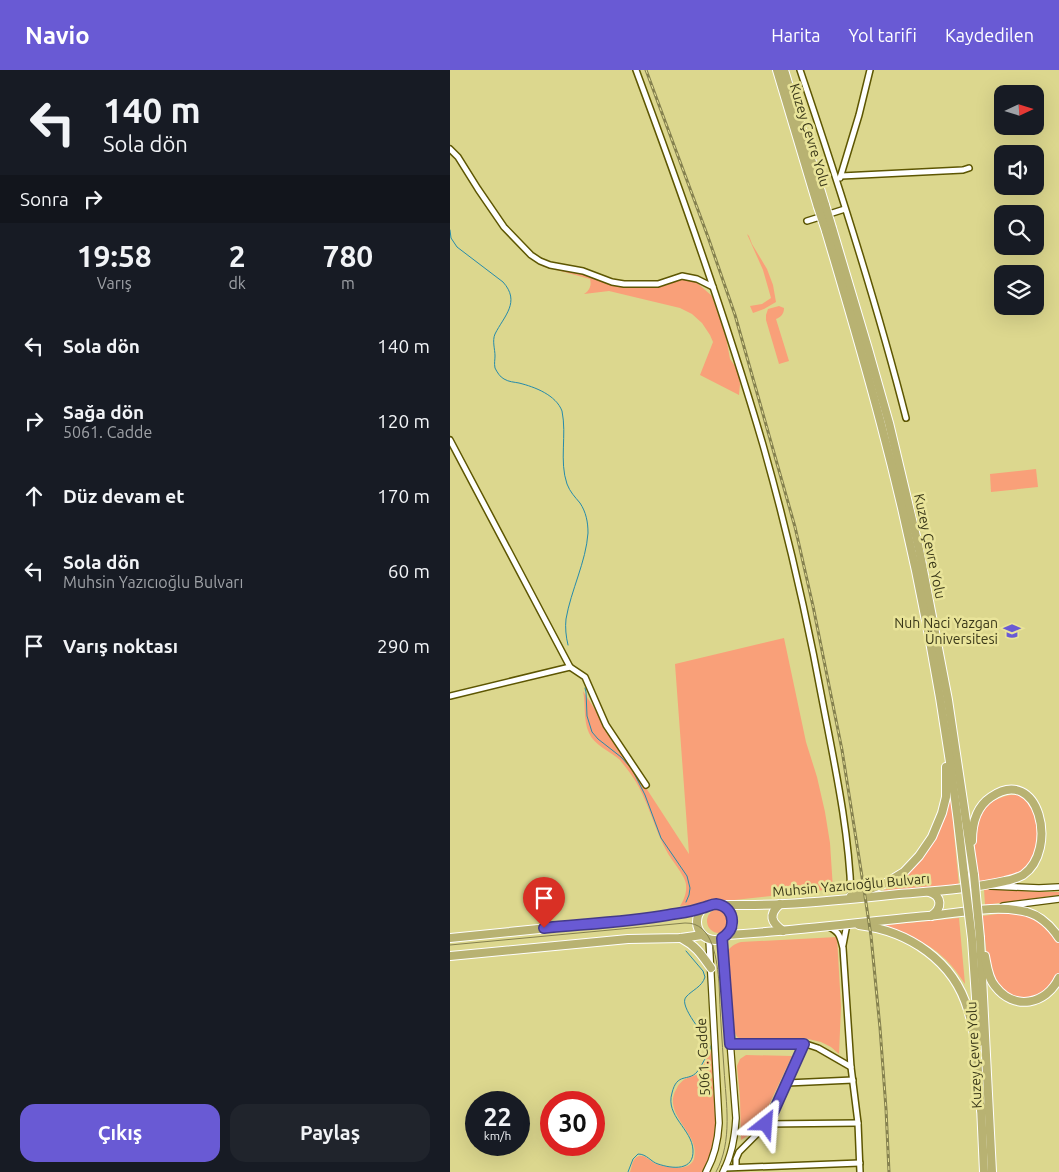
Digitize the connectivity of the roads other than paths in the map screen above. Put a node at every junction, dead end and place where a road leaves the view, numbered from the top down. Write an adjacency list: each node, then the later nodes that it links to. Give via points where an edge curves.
1 (636, 70): 14 (street)
2 (777, 70): 10 (highway, Kuzey Çevre Yolu)
3 (784, 70): 10 (highway, Kuzey Çevre Yolu)
4 (800, 70): 9 (street)
5 (870, 70): 8 (street)
6 (450, 149): 14 (street, via 504,226 540,261 624,284 658,284 682,276)
7 (969, 168): 8 (street)
8 (841, 176): 9 (street)
9 (839, 184): 11 (street)
10 (822, 206): 13 (highway, bridge)
11 (845, 209): 12 (street); 15 (street)
12 (807, 221)
13 (829, 230): 18 (highway, Kuzey Çevre Yolu, via 882,424); 21 (highway, Kuzey Çevre Yolu, via 868,348 919,549 948,700)
14 (714, 287): 25 (street, via 763,445 801,596 834,764)
15 (906, 418)
16 (450, 440): 17 (street)
17 (570, 667): 19 (street); 20 (street, via 585,677 606,725)
18 (938, 686): 25 (highway, via 947,780 946,797 937,826 926,847 904,872 886,883); 51 (highway, Kuzey Çevre Yolu, bridge, via 972,939)
19 (450, 696)
20 (646, 785)
21 (974, 875): 22 (highway, Muhsin Yazıcıoğlu Bulvarı, via 973,824 984,802 1012,790 1030,796 1038,803 1046,821 1048,842 1045,852 1024,875); 40 (highway, bridge)
22 (984, 886): 23 (street); 24 (highway, Muhsin Yazıcıoğlu Bulvarı)
23 (1059, 887)
24 (928, 892): 27 (highway, Muhsin Yazıcıoğlu Bulvarı); 32 (highway, via 935,894 940,903)
25 (851, 895): 27 (highway)
26 (1059, 899): 31 (street)
27 (840, 900): 28 (highway, Muhsin Yazıcıoğlu Bulvarı)
28 (780, 904): 29 (highway, Muhsin Yazıcıoğlu Bulvarı); 35 (highway, via 773,911 772,918)
29 (720, 905): 30 (highway, via 710,904); 37 (highway, via 732,917 732,927)
30 (704, 908): 36 (highway, via 697,923); 38 (highway, via 638,919)
31 (989, 908): 32 (highway); 41 (highway, via 1028,912 1052,927)
32 (931, 916): 33 (highway)
33 (847, 924): 34 (highway); 42 (street); 51 (highway, via 902,936 930,953 952,978 963,997 971,1023)
34 (827, 926): 35 (highway); 42 (street, via 836,930)
35 (783, 931): 37 (highway)
36 (706, 937): 37 (highway, via 714,940); 39 (highway); 44 (street, 5061. Cadde)
37 (724, 937): 46 (street, 5061. Cadde)
38 (450, 938)
39 (681, 938): 43 (highway, via 628,939); 44 (highway, via 692,943)
40 (980, 938): 45 (highway, via 994,986 1008,998 1034,1001 1049,994); 60 (highway, Kuzey Çevre Yolu)
41 (1059, 938)
42 (843, 948): 48 (street)
43 (450, 956)
44 (710, 968): 57 (street, 5061. Cadde, via 719,1123 716,1150)
45 (1059, 978)
46 (730, 1044): 47 (street); 56 (street, 5061. Cadde, via 736,1125 733,1147)
47 (804, 1044): 48 (street, via 818,1048); 50 (street)
48 (851, 1067): 49 (street)
49 (853, 1080): 50 (street); 52 (street)
50 (787, 1083): 53 (street)
51 (981, 1110): 59 (highway, Kuzey Çevre Yolu)
52 (858, 1123): 53 (street); 54 (street)
53 (766, 1124): 55 (street, via 739,1152)
54 (860, 1163): 55 (street); 58 (street)
55 (736, 1167): 56 (street)
56 (724, 1170)
57 (706, 1172)
58 (860, 1172)
59 (984, 1172)
60 (992, 1172)

